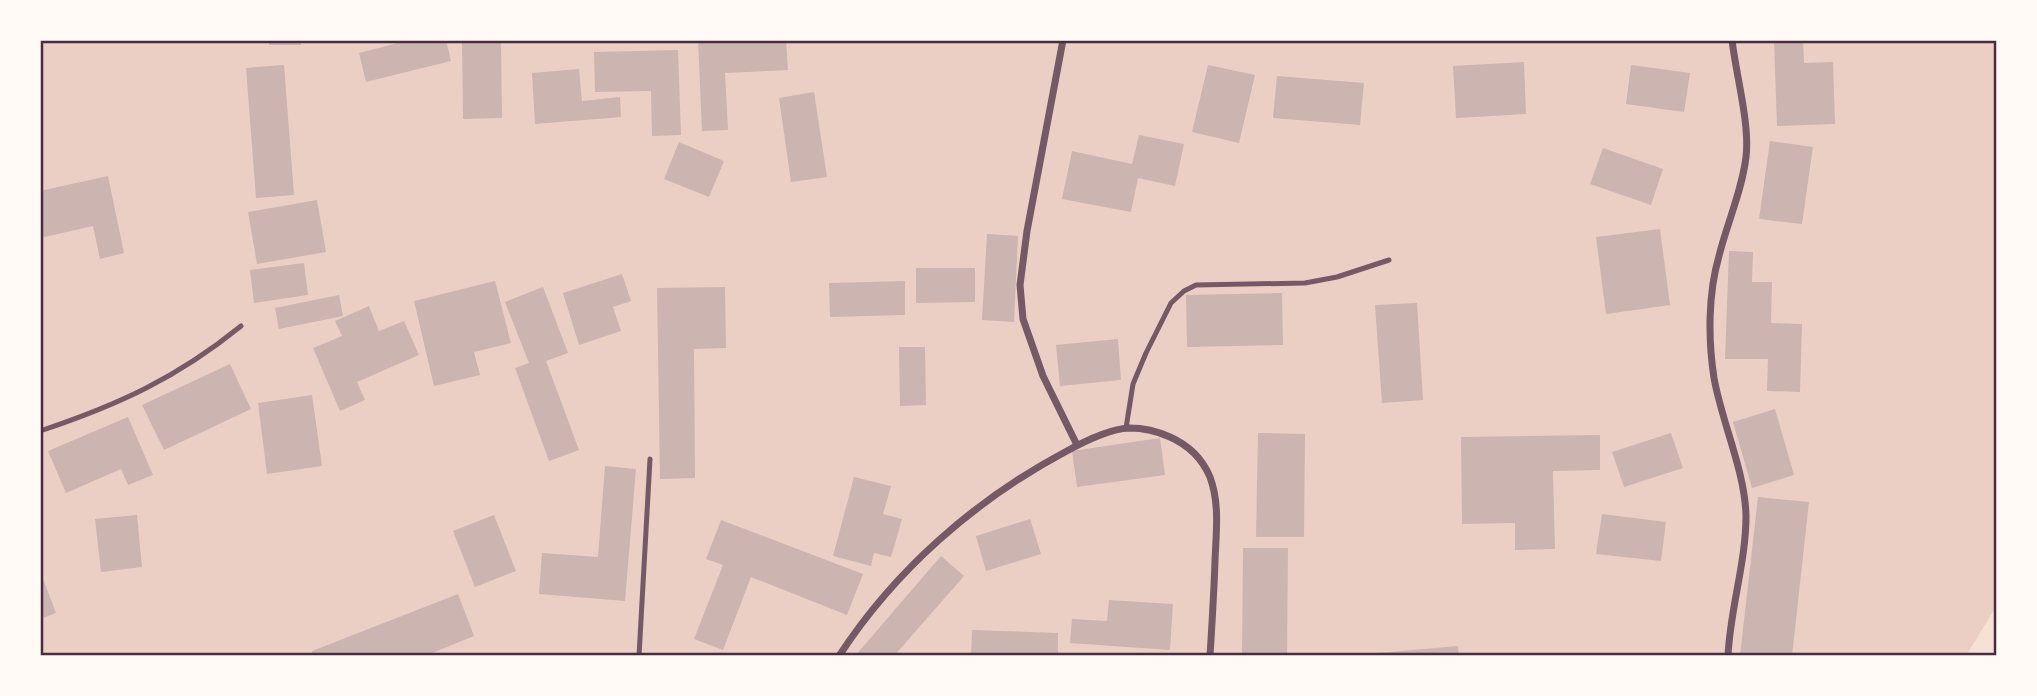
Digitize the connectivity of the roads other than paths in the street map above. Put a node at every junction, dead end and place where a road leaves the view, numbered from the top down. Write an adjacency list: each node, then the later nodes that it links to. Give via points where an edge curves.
1 (1063, 40): 7 (street, via 1020,285 1024,319 1039,365)
2 (1732, 40): 12 (street, via 1747,153 1718,256 1712,299 1714,378 1746,516)
3 (1389, 260): 5 (lane, via 1305,283 1196,285 1184,291 1171,303 1142,363)
4 (241, 326): 6 (lane, via 137,395)
5 (1126, 428): 7 (street); 11 (street, via 1146,429 1184,444 1209,475 1217,516)
6 (40, 430)
7 (1077, 445): 10 (street, via 1004,489 936,542 879,601)
8 (650, 459): 9 (lane)
9 (639, 656)
10 (839, 656)
11 (1210, 656)
12 (1728, 656)

